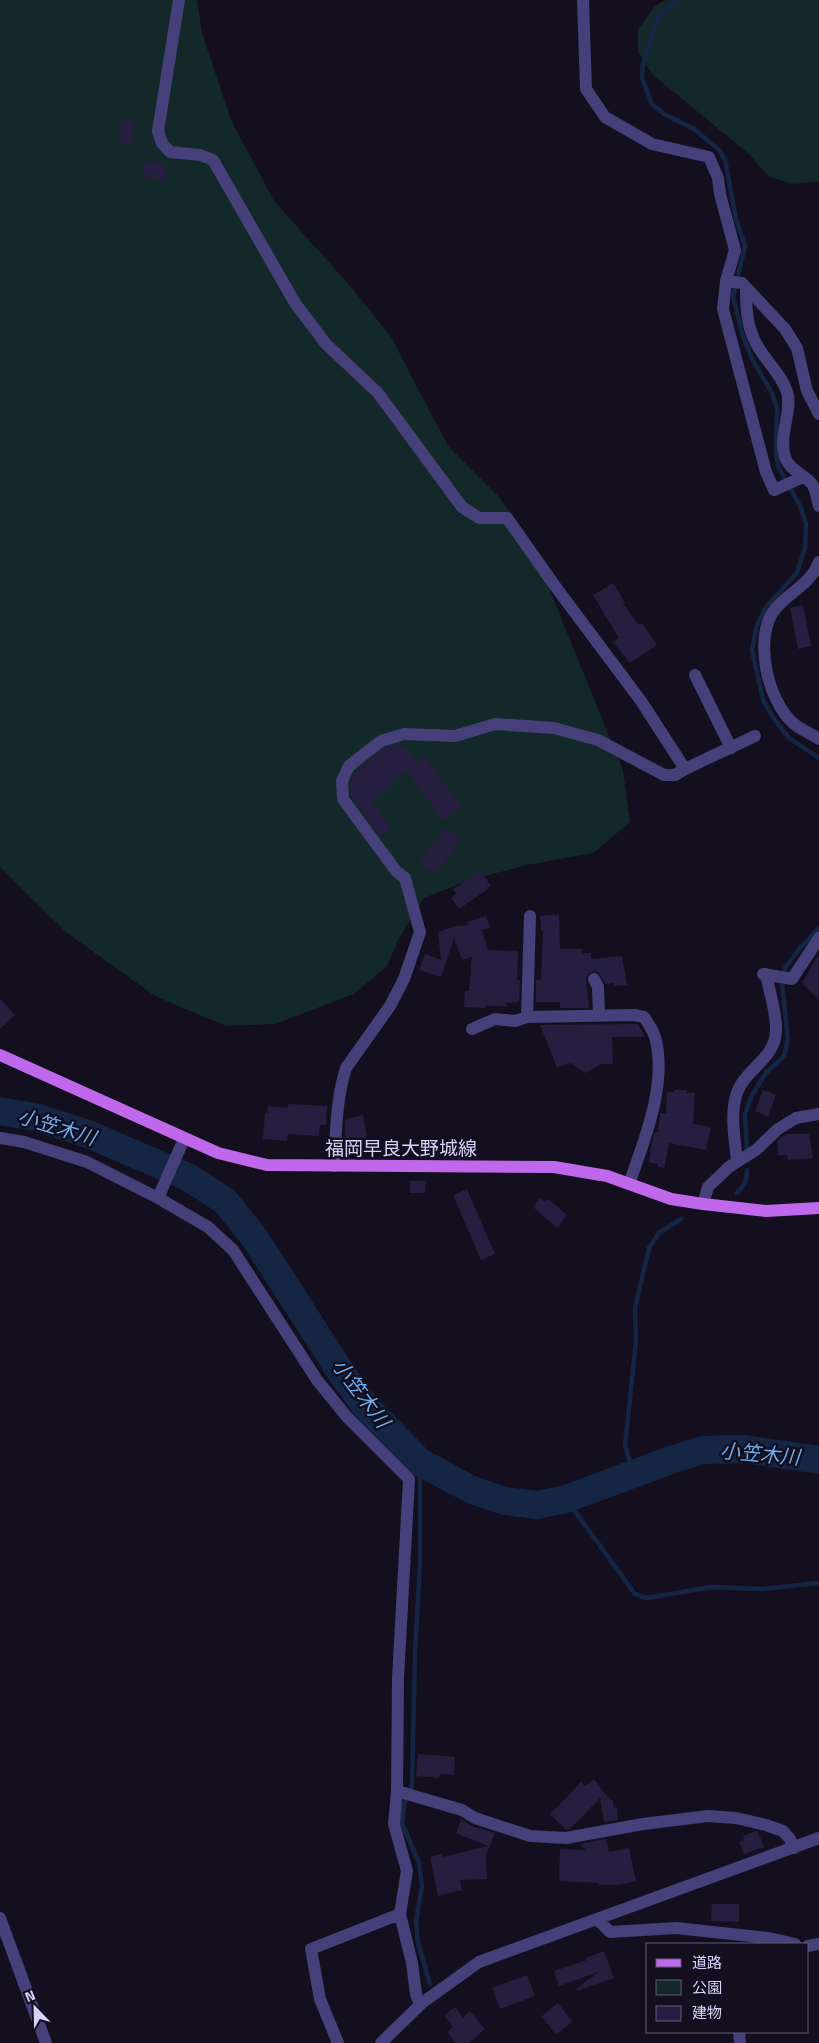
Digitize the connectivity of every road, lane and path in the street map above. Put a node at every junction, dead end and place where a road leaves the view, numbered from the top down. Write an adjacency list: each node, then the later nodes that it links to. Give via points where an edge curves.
1 (179, 0): 13 (street, via 158,131 162,144 170,152 200,155 213,160 295,303 326,344 378,393 462,507 479,518 507,518 641,700)
2 (583, 0): 3 (street, via 586,89 605,117 652,144 709,157 718,178 735,250)
3 (726, 281): 4 (street); 6 (street, via 724,309 766,472 774,490)
4 (744, 285): 5 (street, via 785,328 796,348 807,391); 6 (street, via 751,332 788,394 783,443 785,458)
5 (819, 414)
6 (800, 479): 7 (street, via 812,484)
7 (819, 506)
8 (819, 562): 11 (street, via 806,584 781,602 772,614 766,629 765,658 767,679 775,698 792,722)
9 (695, 675): 12 (street)
10 (755, 736): 12 (street)
11 (819, 739)
12 (731, 748): 13 (street)
13 (686, 769): 25 (street, via 675,775 664,775 598,740 554,728 495,724 455,736 404,734 381,741 349,766 342,781 343,799 396,871 405,878 420,932 404,979 390,1006 346,1068 338,1111)
14 (530, 916): 18 (street)
15 (819, 938): 24 (street, via 792,979 768,974 777,1031 768,1055 742,1081 737,1091 733,1109)
16 (594, 979): 17 (street, via 598,987)
17 (599, 1016): 18 (street); 26 (street, via 644,1017 655,1036 659,1060 656,1092 644,1141)
18 (527, 1017): 19 (street, via 515,1021 496,1019)
19 (472, 1030)
20 (0, 1055): 23 (main road, 福岡早良大野城線)
21 (819, 1114): 24 (street, via 796,1118)
22 (0, 1138): 27 (street, via 32,1144 87,1162)
23 (184, 1139): 25 (main road, 福岡早良大野城線, via 218,1153 267,1165); 27 (street)
24 (737, 1162): 28 (street, via 708,1187)
25 (334, 1166): 26 (main road, 福岡早良大野城線, via 554,1167 607,1176)
26 (628, 1184): 28 (main road, 福岡早良大野城線, via 671,1199)
27 (158, 1198): 30 (street, via 208,1227 233,1250 317,1380 347,1417 408,1479 398,1678)
28 (703, 1204): 29 (main road, 福岡早良大野城線, via 766,1211)
29 (819, 1208)
30 (397, 1791): 32 (street, via 462,1810 475,1818 530,1836 566,1838 708,1816 766,1824 783,1831); 33 (street, via 394,1824 407,1872)
31 (817, 1843): 32 (street)
32 (794, 1848): 35 (street)
33 (400, 1914): 38 (street); 40 (street, via 311,1949 320,1999)
34 (0, 1918): 39 (street)
35 (597, 1919): 36 (street, via 610,1932 676,1928); 38 (street, via 479,1962)
36 (722, 1939): 37 (street, via 769,1938)
37 (791, 1943)
38 (420, 2005): 41 (street)
39 (46, 2043)
40 (338, 2043)
41 (381, 2043)

